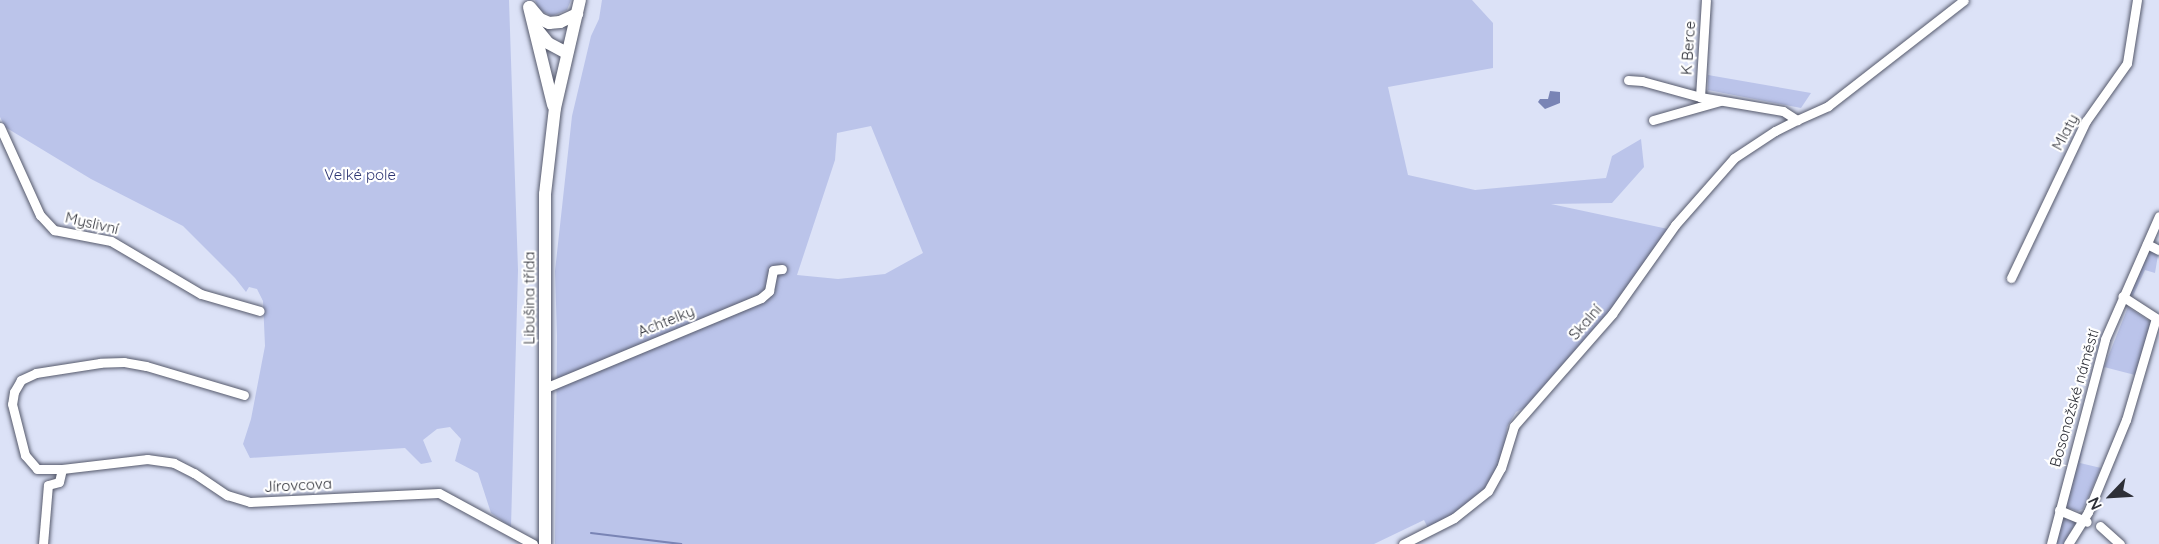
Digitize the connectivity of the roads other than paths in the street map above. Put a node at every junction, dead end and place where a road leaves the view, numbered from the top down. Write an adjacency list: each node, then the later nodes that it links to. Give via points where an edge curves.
1 (580, 0): 6 (street, Libušina třída)
2 (1706, 0): 9 (street, K Berce)
3 (1964, 0): 13 (street, Skalní, via 1828,106)
4 (2137, 0): 19 (street, Mlaty, via 2127,63 2086,121)
5 (528, 3): 6 (street, via 540,19 549,23); 7 (street, via 541,36); 11 (street)
6 (577, 14): 7 (street, Libušina třída)
7 (567, 53): 11 (street, Libušina třída)
8 (1628, 80): 9 (street)
9 (1700, 97): 10 (street)
10 (1722, 101): 12 (street); 13 (street, via 1783,111)
11 (554, 115): 22 (street, Libušina třída, via 543,227)
12 (1653, 120)
13 (1797, 120): 31 (street, Skalní, via 1734,158 1675,225 1612,314 1514,426 1501,468 1488,491 1454,518)
14 (0, 127): 21 (street, Myslivní, via 40,214 54,230 111,241 201,294)
15 (2159, 216): 16 (street, Bosonožské náměstí)
16 (2147, 244): 17 (street); 20 (street, Bosonožské náměstí)
17 (2159, 250)
18 (782, 269): 22 (street, Achtelky, via 773,270 769,291 761,298)
19 (2011, 278)
20 (2122, 296): 25 (street, Bosonožské náměstí, via 2097,363); 26 (street, via 2156,318 2126,420)
21 (260, 311)
22 (545, 388): 30 (street, Libušina třída)
23 (244, 395): 24 (street, Jírovcova, via 124,362 36,373 21,380 12,404 25,455 37,469)
24 (62, 469): 28 (street, via 59,482 48,485); 29 (street, Jírovcova, via 147,459 174,463 227,495 250,502 439,493)
25 (2059, 510): 26 (street); 32 (street, Bosonožské náměstí)
26 (2084, 520): 33 (street)
27 (2100, 526): 34 (street)
28 (43, 544)
29 (533, 544)
30 (545, 544)
31 (1403, 544)
32 (2051, 544)
33 (2068, 544)
34 (2120, 544)

